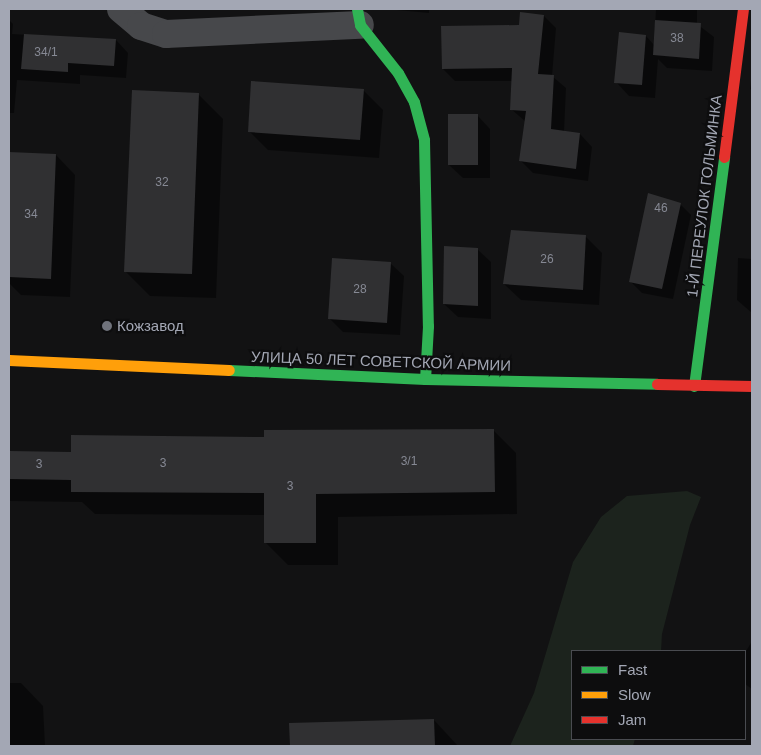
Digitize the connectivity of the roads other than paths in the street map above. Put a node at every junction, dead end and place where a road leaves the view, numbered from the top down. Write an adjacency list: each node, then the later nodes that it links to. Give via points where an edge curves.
1 (121, 9): 3 (street, via 141,26 166,34)
2 (743, 9): 6 (street, 1-Й ПЕРЕУЛОК ГОЛЬМИНКА)
3 (358, 17): 5 (street, via 398,73 414,102 424,140 428,326)
4 (9, 360): 5 (street, УЛИЦА 50 ЛЕТ СОВЕТСКОЙ АРМИИ)
5 (425, 379): 6 (street, УЛИЦА 50 ЛЕТ СОВЕТСКОЙ АРМИИ)
6 (694, 386): 7 (street, УЛИЦА 50 ЛЕТ СОВЕТСКОЙ АРМИИ)
7 (752, 386)

